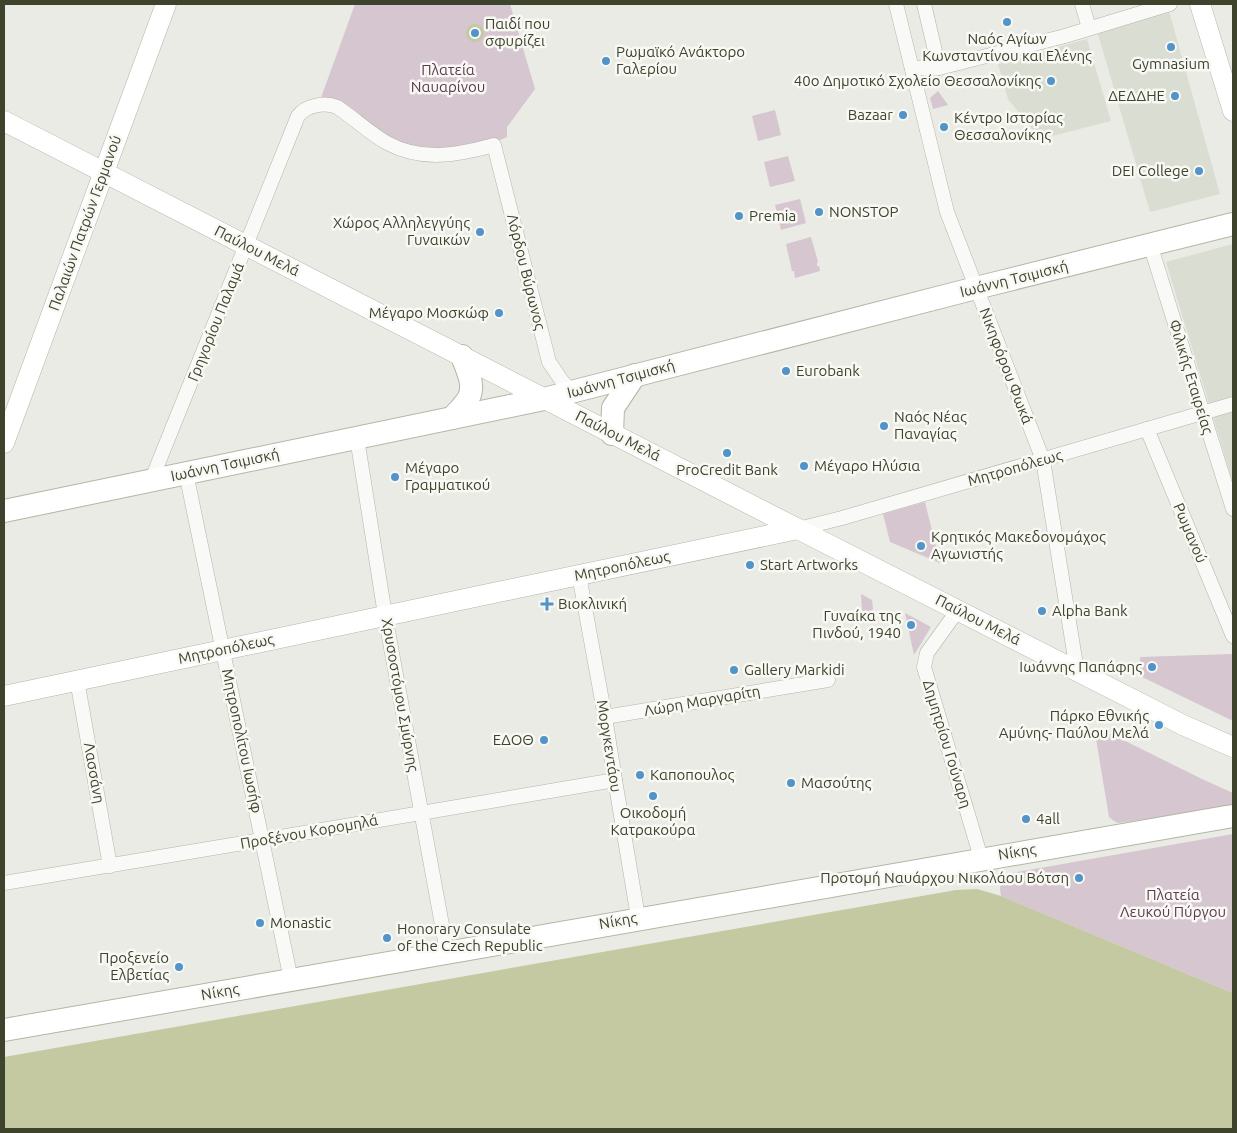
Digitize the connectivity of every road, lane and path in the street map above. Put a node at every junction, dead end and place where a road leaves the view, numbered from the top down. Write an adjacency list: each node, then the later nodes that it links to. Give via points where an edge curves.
1 (166, 4): 13 (main road, Παλαιών Πατρών Γερμανού)
2 (896, 4): 8 (street, Νικηφόρου Φωκά)
3 (924, 4): 9 (street)
4 (1082, 4): 7 (street)
5 (1170, 4): 7 (street)
6 (1200, 4): 11 (main road)
7 (1089, 28): 9 (street)
8 (912, 68): 9 (street); 17 (street, Νικηφόρου Φωκά, via 947,212)
9 (939, 68)
10 (306, 109): 16 (street, Γρηγορίου Παλαμά, via 298,116); 20 (street, Λόρδου Βύρωνος, via 330,104 336,106 385,142 406,152 437,156 494,145 549,362)
11 (1233, 111)
12 (4, 121): 13 (main road, Παύλου Μελά)
13 (104, 172): 16 (main road, Παύλου Μελά); 28 (main road, Παλαιών Πατρών Γερμανού)
14 (1233, 224): 15 (main road, Ιωάννη Τσιμισκή)
15 (1150, 244): 17 (main road, Ιωάννη Τσιμισκή); 23 (street, Φιλικής Εταιρείας)
16 (247, 246): 18 (main road, Παύλου Μελά); 31 (street, Γρηγορίου Παλαμά)
17 (976, 288): 19 (main road, Ιωάννη Τσιμισκή); 29 (street, Νικηφόρου Φωκά)
18 (462, 356): 21 (main road, Παύλου Μελά); 24 (main road, via 470,378 470,392 468,400)
19 (635, 375): 20 (main road, Ιωάννη Τσιμισκή); 26 (main road, via 613,408)
20 (572, 392): 21 (main road, Ιωάννη Τσιμισκή)
21 (544, 399): 24 (main road, Ιωάννη Τσιμισκή); 26 (main road, Παύλου Μελά)
22 (1233, 404): 23 (street, Μητροπόλεως)
23 (1203, 414): 25 (street, Μητροπόλεως); 32 (street, Φιλικής Εταιρείας)
24 (452, 418): 27 (main road, Ιωάννη Τσιμισκή)
25 (1147, 430): 29 (street, Μητροπόλεως); 38 (street, Ρωμανού)
26 (612, 434): 34 (main road, Παύλου Μελά)
27 (357, 438): 30 (main road, Ιωάννη Τσιμισκή); 37 (street, Χρυσοστόμου Σμύρνης)
28 (4, 443)
29 (1043, 460): 34 (street, Μητροπόλεως); 40 (street, Νικηφόρου Φωκά)
30 (186, 473): 31 (main road, Ιωάννη Τσιμισκή); 39 (street, Μητροπολίτου Ιωσήφ)
31 (151, 480): 33 (main road, Ιωάννη Τσιμισκή)
32 (1233, 509)
33 (4, 511)
34 (798, 529): 35 (main road, Μητροπόλεως); 36 (main road, Παύλου Μελά)
35 (578, 575): 37 (main road, Μητροπόλεως); 44 (street, Μοργκεντάου)
36 (958, 610): 40 (main road, Παύλου Μελά); 50 (street, Δημητρίου Γούναρη, via 927,653 924,667)
37 (385, 616): 39 (main road, Μητροπόλεως); 47 (street, Χρυσοστόμου Σμύρνης)
38 (1233, 636)
39 (222, 650): 41 (main road, Μητροπόλεως); 49 (street, Μητροπολίτου Ιωσήφ)
40 (1077, 670): 45 (main road, Παύλου Μελά)
41 (78, 680): 43 (main road, Μητροπόλεως); 51 (street, Λασσάνη)
42 (828, 680): 44 (street, Λώρη Μαργαρίτη)
43 (4, 696)
44 (606, 717): 46 (street, Μοργκεντάου)
45 (1233, 747)
46 (615, 780): 47 (street, Προξένου Κορομηλά); 53 (street, Μοργκεντάου)
47 (421, 812): 49 (street, Προξένου Κορομηλά); 54 (street, Χρυσοστόμου Σμύρνης)
48 (1233, 816): 50 (main road, Νίκης)
49 (262, 840): 51 (street, Προξένου Κορομηλά); 55 (street, Μητροπολίτου Ιωσήφ)
50 (981, 858): 53 (main road, Νίκης)
51 (110, 866): 52 (street, Προξένου Κορομηλά)
52 (4, 883)
53 (638, 917): 54 (main road, Νίκης)
54 (447, 952): 55 (main road, Νίκης)
55 (291, 980): 56 (main road, Νίκης)
56 (4, 1030)

